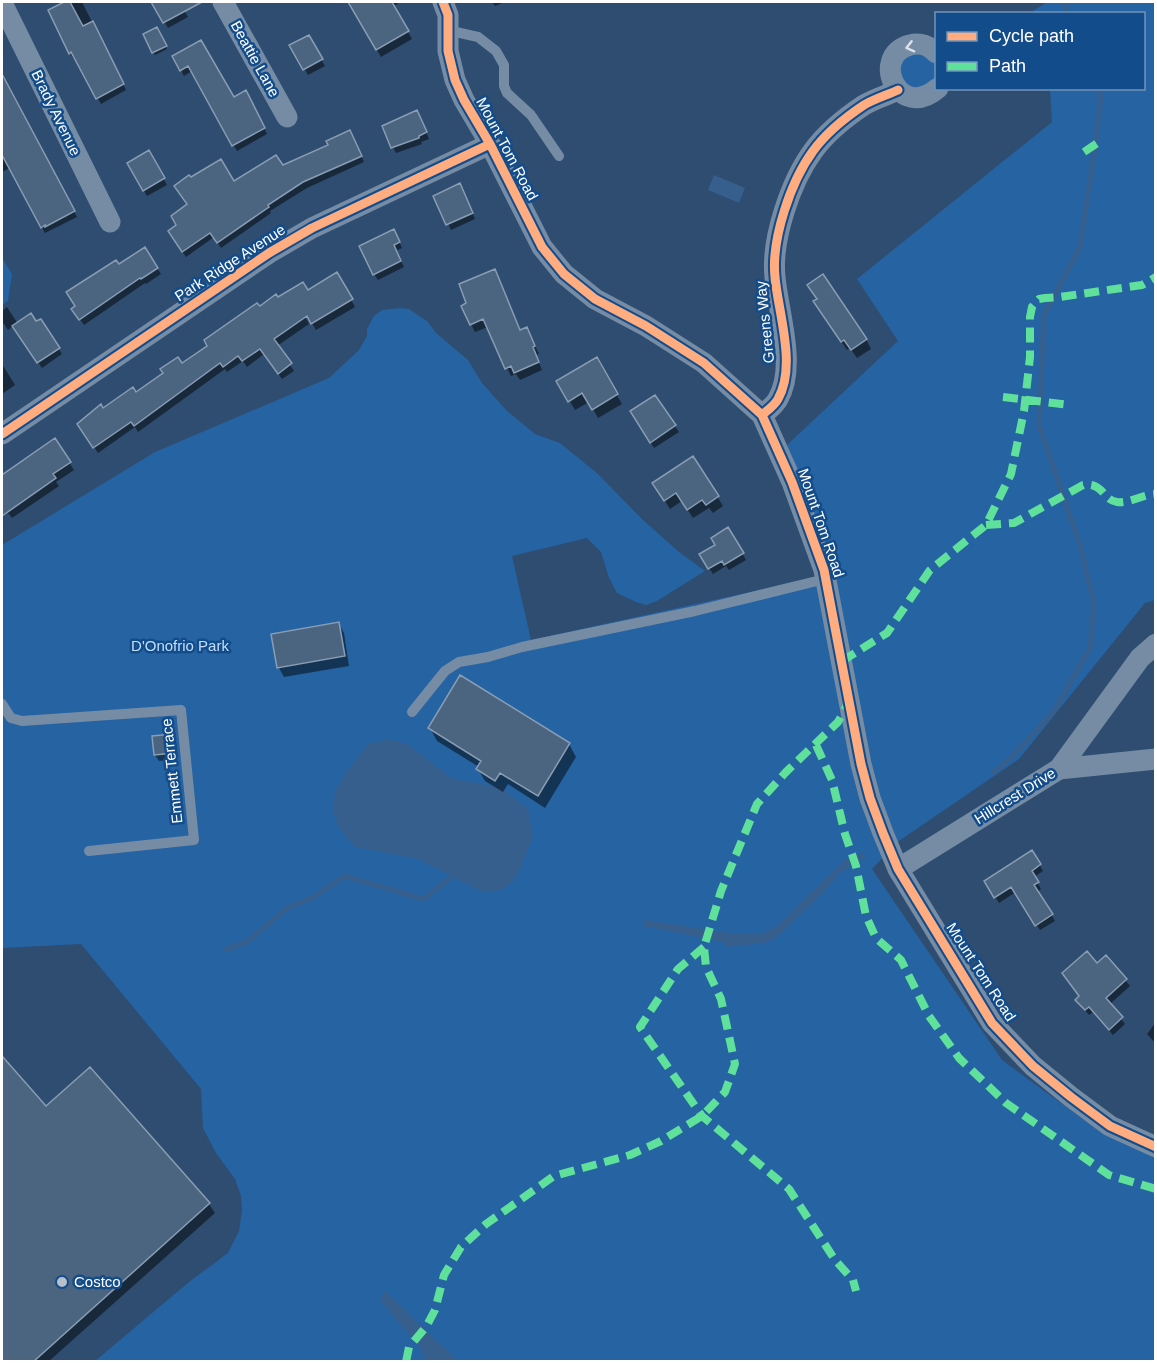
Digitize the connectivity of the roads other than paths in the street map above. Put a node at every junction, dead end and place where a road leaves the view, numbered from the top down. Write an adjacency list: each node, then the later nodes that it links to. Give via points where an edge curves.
1 (223, 2): 8 (street, Beattie Lane)
2 (443, 2): 4 (street, Mount Tom Road, via 448,15)
3 (2, 3): 11 (street, Brady Avenue)
4 (447, 30): 9 (street, Mount Tom Road, via 455,80); 10 (lane, via 478,37 496,51 504,65 507,93 531,115)
5 (935, 52): 6 (street, one-way to 6, via 916,44 900,50 890,74)
6 (898, 90): 7 (street, via 922,98); 12 (street, Greens Way, via 865,104 836,127 813,151 794,185 777,242 774,274 784,336 785,381 778,400)
7 (935, 90)
8 (287, 117)
9 (490, 144): 12 (street, Mount Tom Road, via 542,248 564,274 595,299 704,363); 13 (street, Park Ridge Avenue, via 312,228 269,253)
10 (559, 156)
11 (110, 222)
12 (762, 415): 14 (street, Mount Tom Road, via 807,520)
13 (2, 434)
14 (825, 579): 17 (lane, via 459,662 445,671); 21 (street, Mount Tom Road, via 861,764)
15 (1155, 644): 19 (street, Hillcrest Drive, via 1140,658)
16 (2, 704): 20 (lane, Emmett Terrace, via 11,718 22,721 181,710 194,840)
17 (412, 712)
18 (1155, 759): 19 (street)
19 (1059, 769): 21 (street, Hillcrest Drive)
20 (89, 851)
21 (898, 869): 22 (street, Mount Tom Road, via 992,1023 1071,1097 1110,1126)
22 (1155, 1147)

